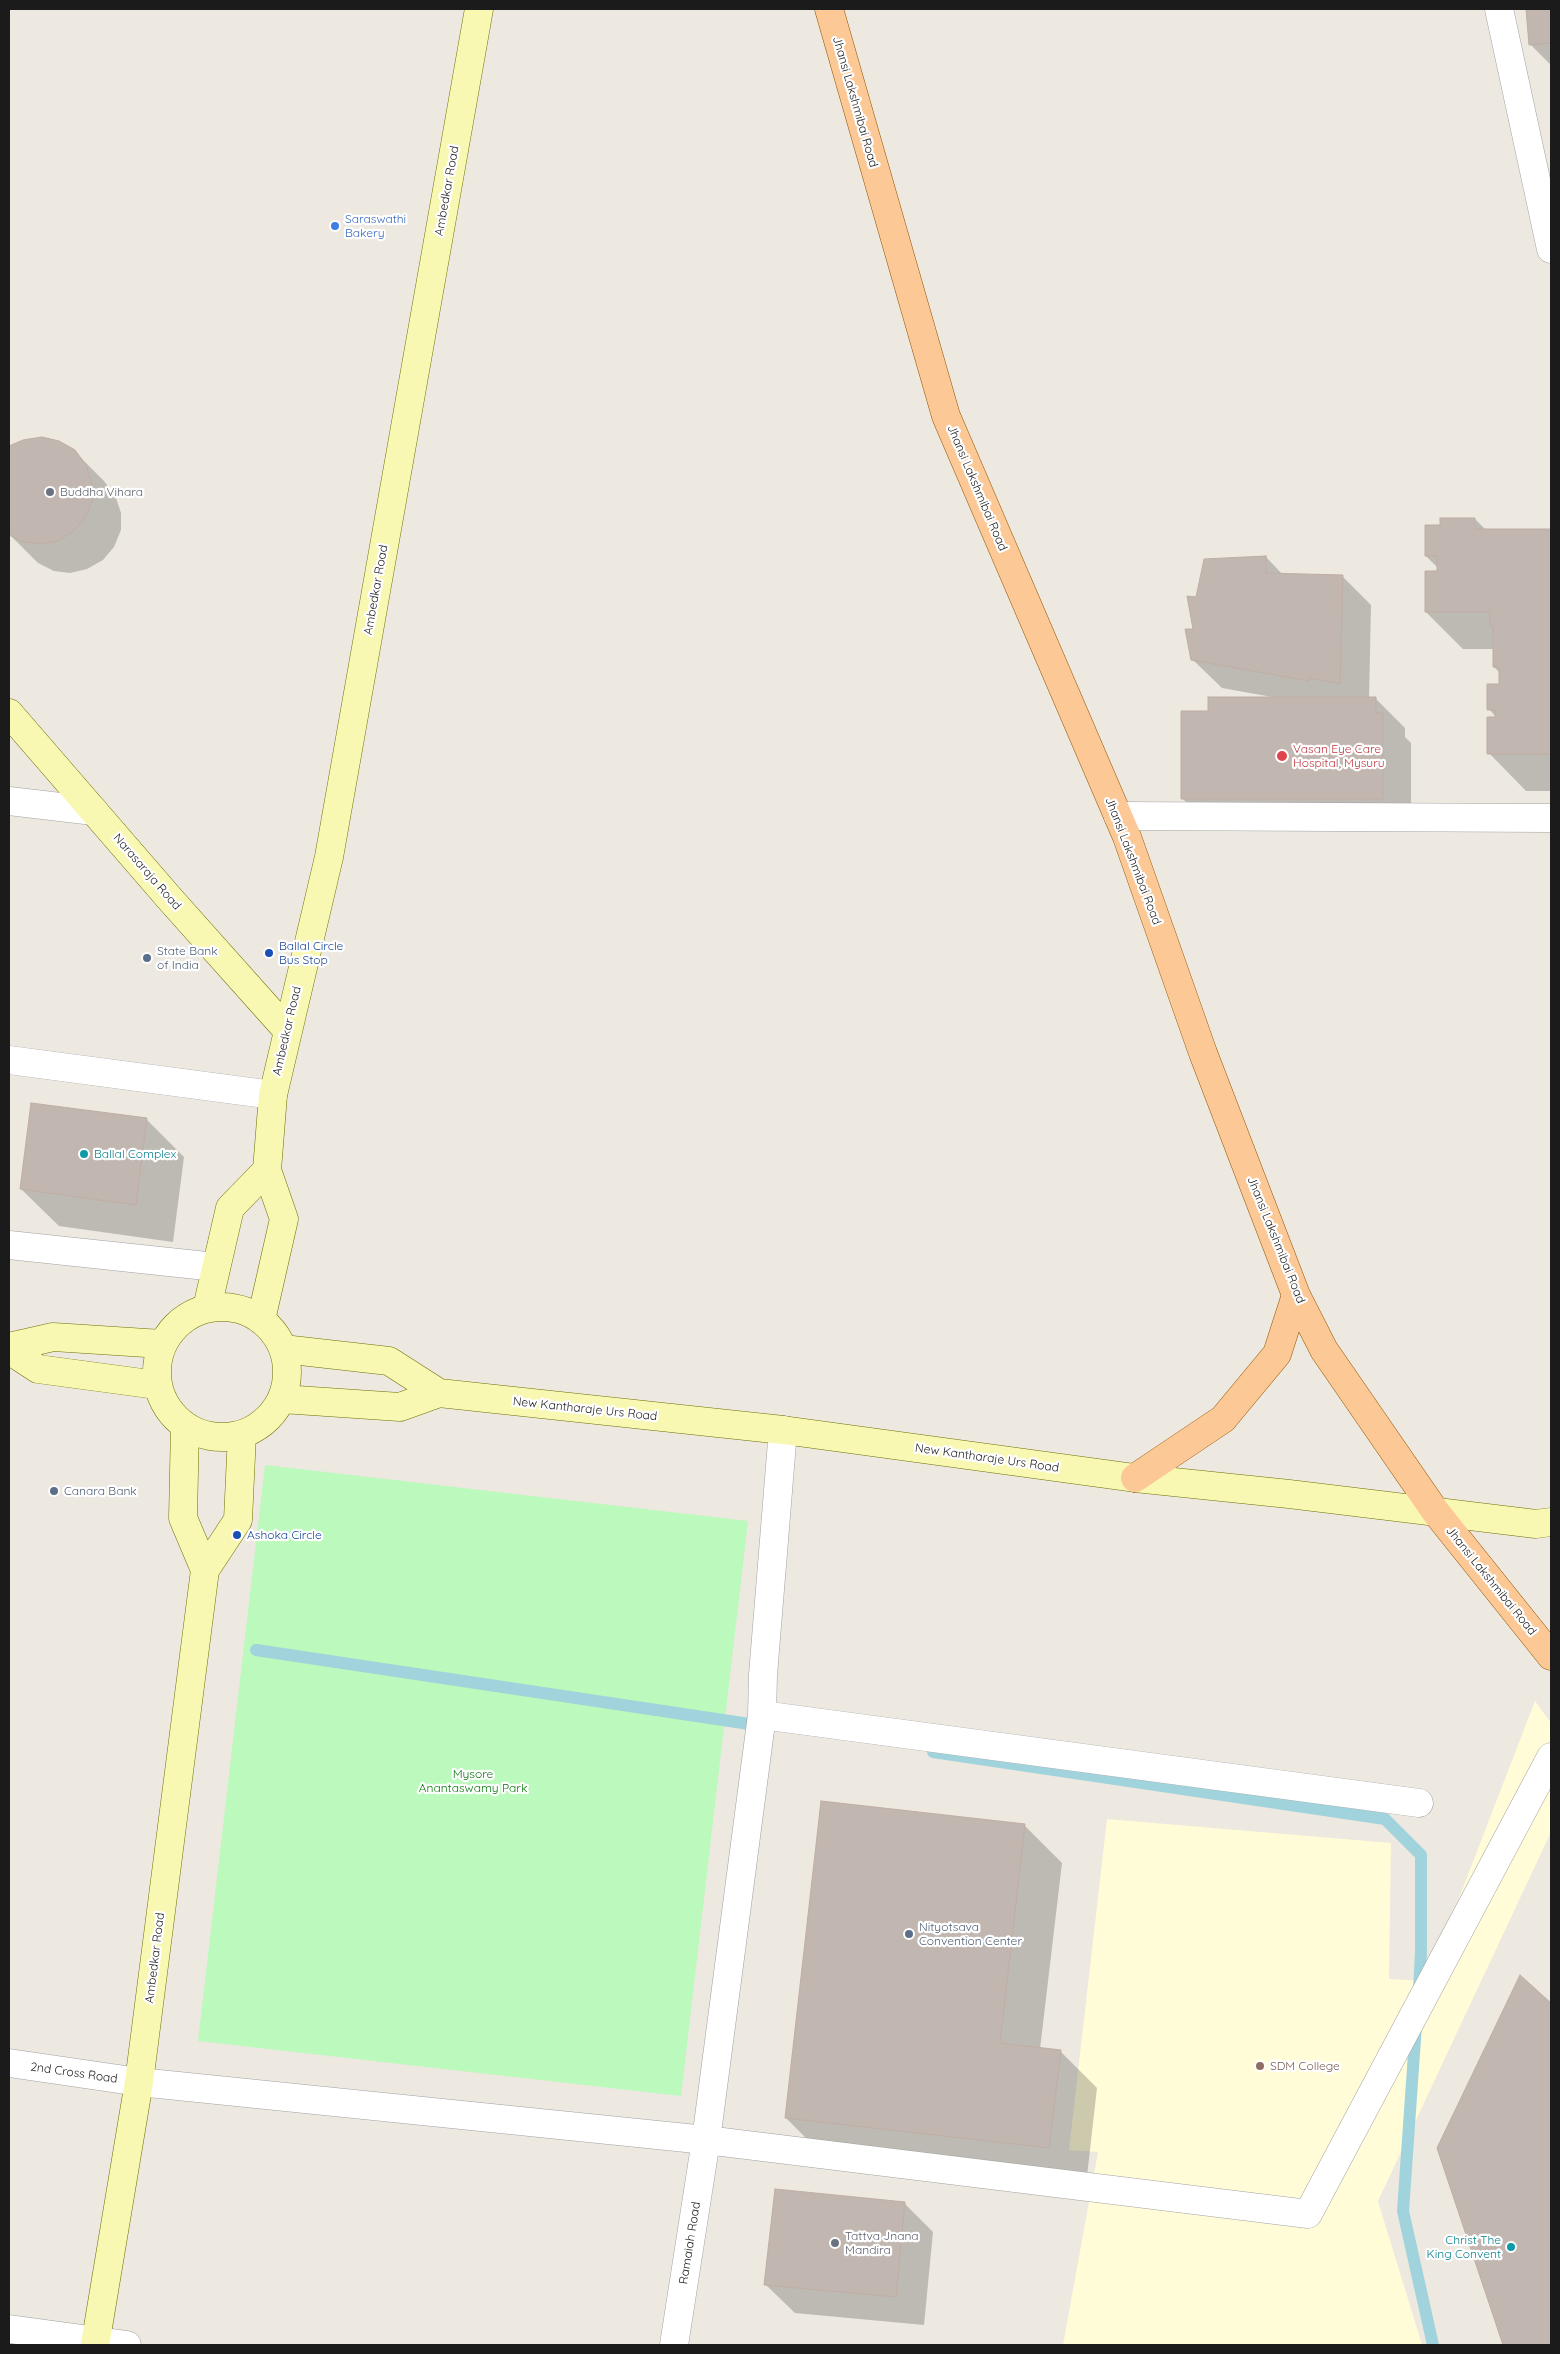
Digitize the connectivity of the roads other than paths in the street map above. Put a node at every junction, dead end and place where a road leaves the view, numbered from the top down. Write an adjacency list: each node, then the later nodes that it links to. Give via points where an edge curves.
1 (479, 9): 10 (street, Ambedkar Road, via 329,857)
2 (829, 9): 8 (main road, Jhansi Lakshmibai Road, via 946,416)
3 (1499, 9): 4 (street)
4 (1551, 249)
5 (9, 713): 7 (street, Narasaraja Road)
6 (9, 802): 7 (street)
7 (94, 811): 10 (street, Narasaraja Road)
8 (1118, 816): 9 (street); 16 (main road, Jhansi Lakshmibai Road, via 1203,1053)
9 (1551, 818)
10 (287, 1030): 12 (street, Ambedkar Road)
11 (9, 1060): 12 (street)
12 (273, 1095): 13 (street, Ambedkar Road)
13 (268, 1170): 15 (street, via 230,1208); 18 (street, Ambedkar Road, via 284,1219)
14 (9, 1245): 15 (street)
15 (216, 1267): 17 (street)
16 (1296, 1295): 28 (main road, via 1277,1354 1223,1419); 29 (main road, Jhansi Lakshmibai Road, via 1324,1350)
17 (207, 1308): 18 (street, via 226,1307 244,1311); 19 (street, via 188,1316 173,1328)
18 (261, 1320): 21 (street, via 278,1338)
19 (162, 1344): 20 (street, via 53,1336); 22 (street)
20 (9, 1348): 22 (street, via 38,1370)
21 (283, 1349): 23 (street, New Kantharaje Urs Road, via 389,1361); 24 (street, via 287,1365)
22 (157, 1384): 25 (street, via 162,1401)
23 (439, 1393): 24 (street, New Kantharaje Urs Road, via 400,1407); 26 (street, New Kantharaje Urs Road)
24 (282, 1399): 27 (street, via 259,1426)
25 (185, 1426): 27 (street, via 213,1437); 31 (street, via 183,1518)
26 (783, 1430): 28 (street, New Kantharaje Urs Road); 33 (street, Ramaiah Road)
27 (242, 1434): 31 (street, Ambedkar Road, via 238,1520)
28 (1135, 1478): 29 (street, New Kantharaje Urs Road)
29 (1435, 1511): 30 (street, New Kantharaje Urs Road); 32 (main road, Jhansi Lakshmibai Road)
30 (1546, 1526)
31 (205, 1570): 37 (street, Ambedkar Road)
32 (1551, 1654)
33 (762, 1715): 35 (street); 38 (street, Ramaiah Road)
34 (1551, 1757): 38 (street, 2nd Cross Road, via 1308,2214)
35 (1419, 1803)
36 (9, 2063): 37 (street, 2nd Cross Road)
37 (139, 2082): 38 (street, 2nd Cross Road); 40 (street, Ambedkar Road)
38 (706, 2140): 42 (street, Ramaiah Road)
39 (9, 2329): 40 (street)
40 (96, 2343): 41 (street)
41 (126, 2345)
42 (674, 2345)

